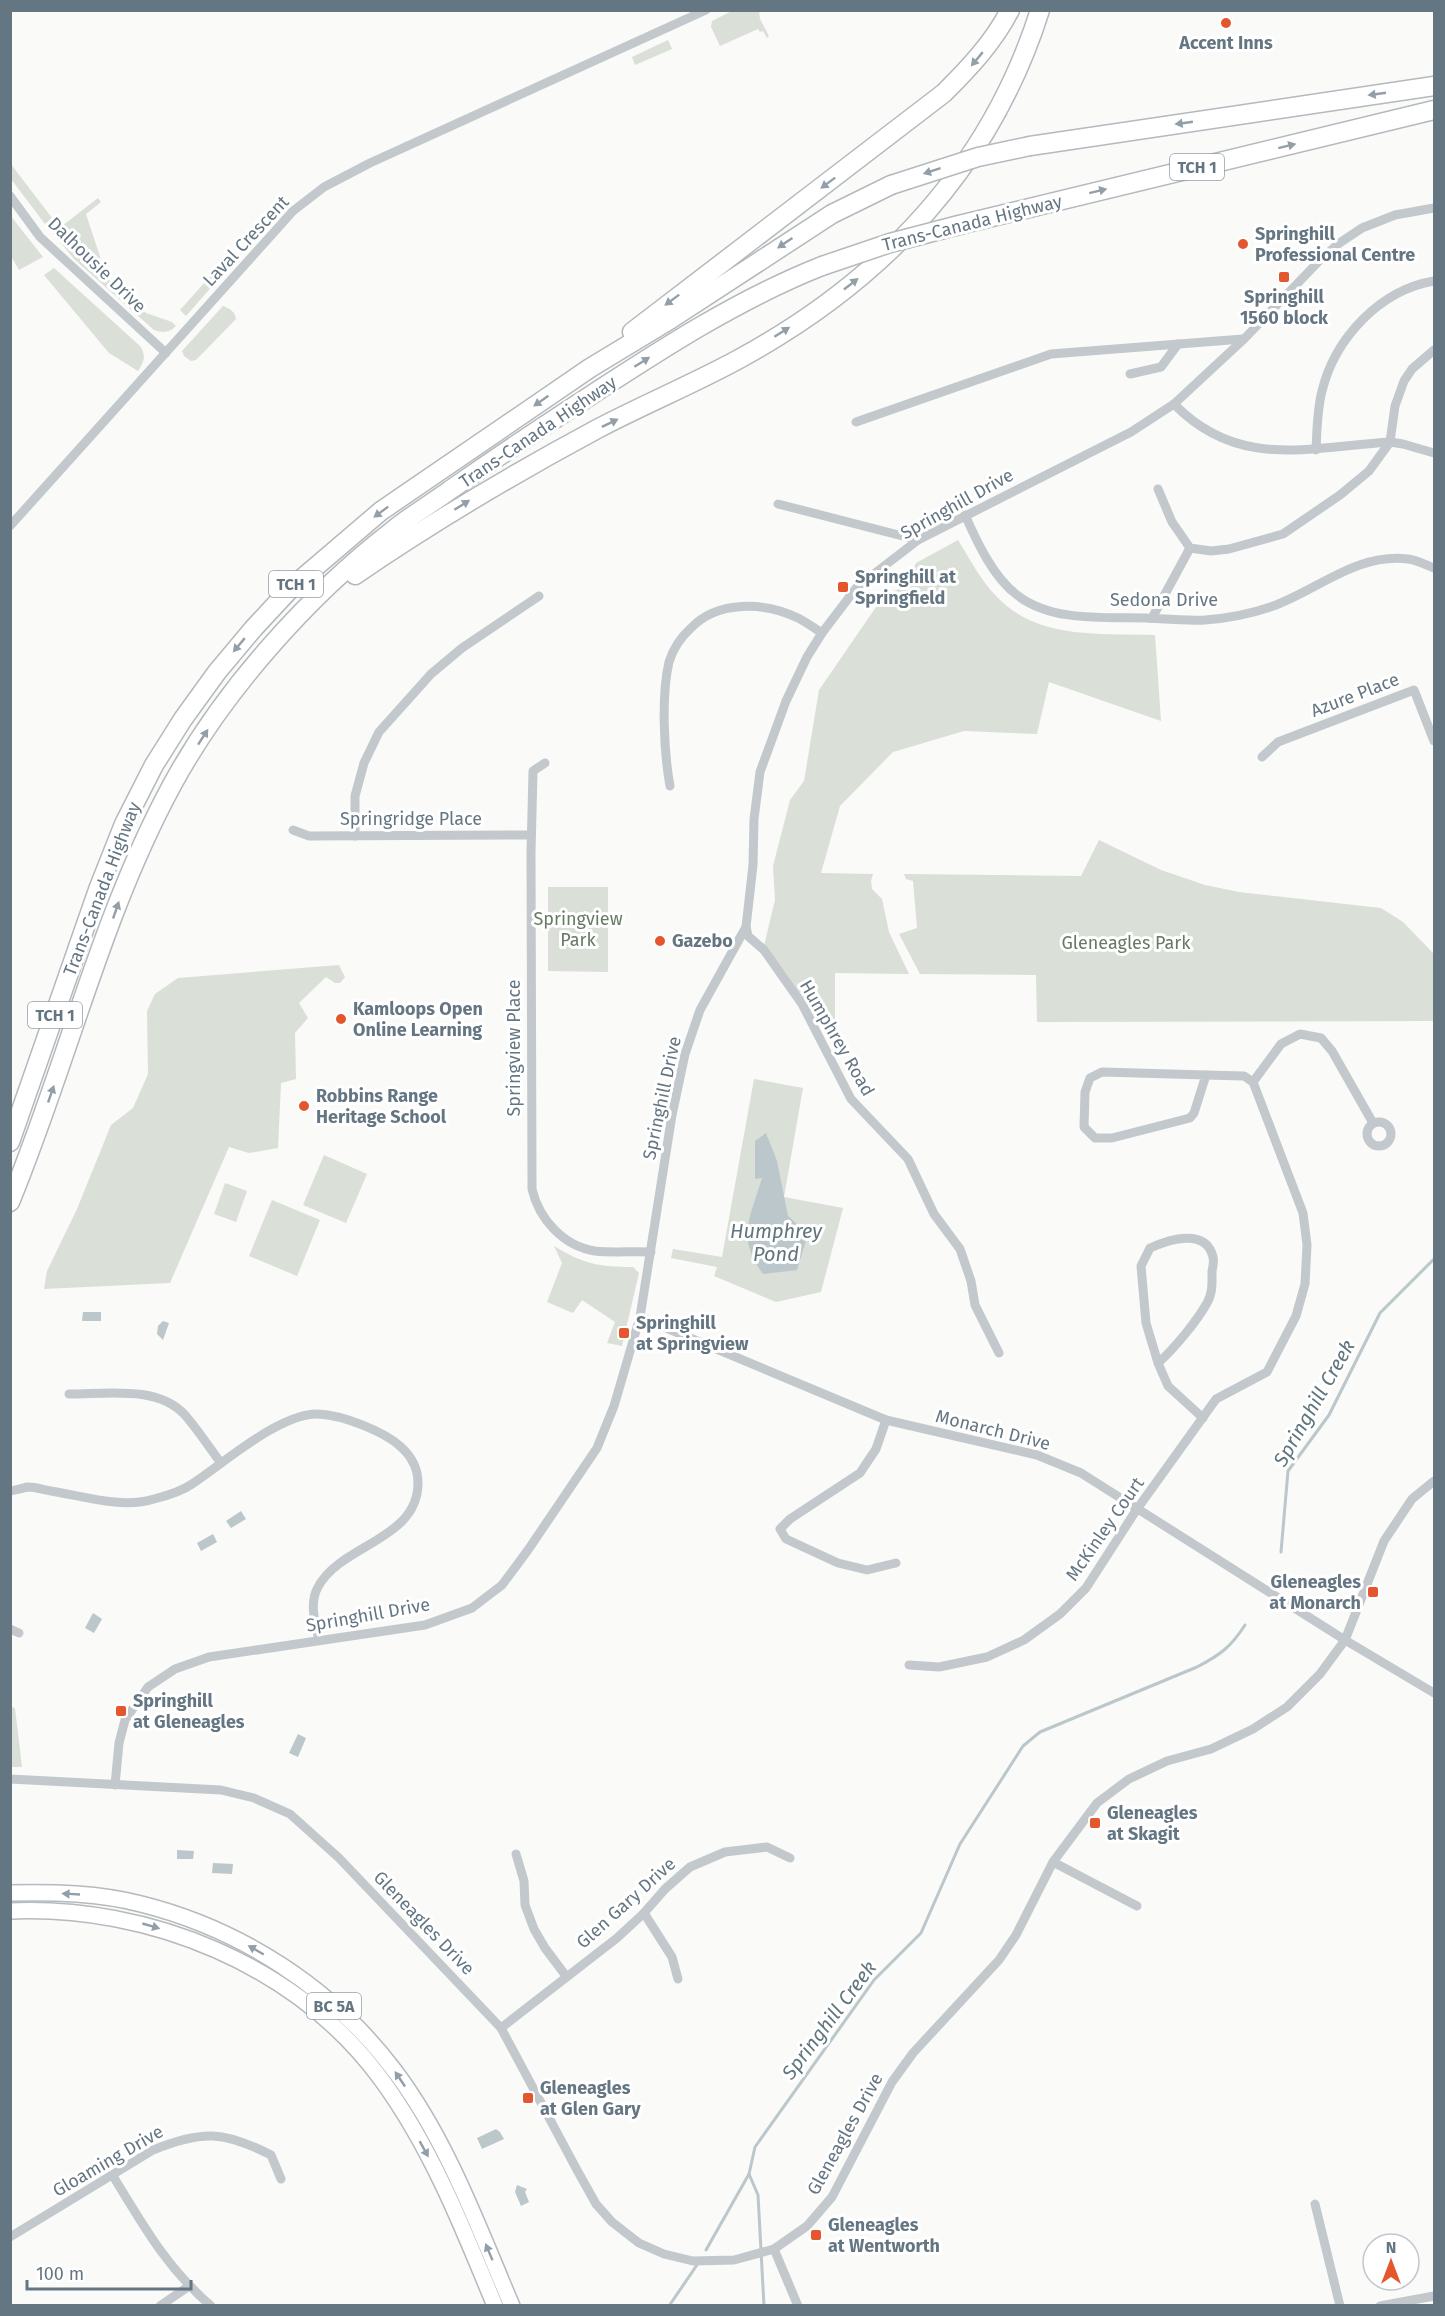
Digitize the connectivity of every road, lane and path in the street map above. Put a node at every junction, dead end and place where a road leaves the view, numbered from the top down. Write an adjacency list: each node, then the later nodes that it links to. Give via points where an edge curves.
1 (706, 10): 12 (street, Laval Crescent, via 324,187 293,211)
2 (1010, 10): 13 (highway, one-way to 13, via 975,62 944,93 662,307)
3 (1040, 10): 28 (highway, one-way to 3, via 502,480 739,358 851,284 922,218 984,135 1012,84)
4 (1434, 86): 13 (highway, Trans-Canada Highway / TCH 1, one-way to 13, bridge, via 1030,146 978,157 891,185 832,214)
5 (1434, 110): 28 (highway, Trans-Canada Highway / TCH 1, one-way to 5, bridge, via 394,529 523,440 646,359 782,282 890,243)
6 (10, 196): 12 (street, Dalhousie Drive, via 40,237)
7 (1434, 208): 9 (street, Springhill Drive, via 1384,219 1338,244)
8 (1434, 280): 18 (street, via 1386,300 1341,346 1322,391)
9 (1244, 339): 10 (street); 15 (street, Springhill Drive)
10 (1178, 345): 14 (street, via 1161,368); 16 (street, via 1051,354)
11 (1434, 350): 17 (street, via 1404,381 1395,406)
12 (166, 353): 23 (street, Laval Crescent)
13 (590, 368): 42 (highway, Trans-Canada Highway / TCH 1, one-way to 42, via 373,518 292,587 217,672 154,765 124,824)
14 (1130, 374)
15 (1174, 404): 18 (street, via 1205,430 1228,441 1288,452); 22 (street, Springhill Drive, via 1131,432)
16 (856, 422)
17 (1390, 442): 18 (street); 19 (street); 25 (street, via 1369,471 1283,534 1229,549)
18 (1316, 450)
19 (1434, 453)
20 (1158, 489): 25 (street, via 1172,522)
21 (778, 504): 24 (street)
22 (965, 515): 24 (street, Springhill Drive); 29 (street, Sedona Drive, via 997,574 1017,595 1042,609 1072,615)
23 (10, 526)
24 (918, 540): 30 (street, Springhill Drive, via 857,587)
25 (1190, 548): 29 (street)
26 (1434, 568): 29 (street, Sedona Drive, via 1409,559 1384,559 1358,565 1277,604 1239,616 1204,620)
27 (539, 596): 37 (street, via 462,648 379,732 364,763 355,796)
28 (309, 607): 43 (highway, Trans-Canada Highway / TCH 1, one-way to 28, via 120,898 173,783 237,687)
29 (1152, 618)
30 (822, 633): 34 (street, via 798,618 763,607 732,606 700,618 681,638 669,660 665,683); 38 (street, Springhill Drive, via 786,701 760,772)
31 (1434, 741): 32 (street, Azure Place, via 1414,690 1278,742)
32 (1262, 758)
33 (545, 763): 36 (street, Springview Place, via 533,771)
34 (670, 786)
35 (293, 830): 37 (street, Springridge Place, via 309,836)
36 (531, 835): 37 (street, Springridge Place); 44 (street, Springview Place, via 532,1189 536,1206 544,1221 581,1247 594,1251)
37 (355, 836)
38 (746, 927): 44 (street, Springhill Drive, via 700,1010 685,1054); 46 (street, Humphrey Road, via 748,936 764,950 802,1004 851,1099 908,1159 934,1214 960,1249 975,1305)
39 (1206, 1075): 39 (street, via 1102,1072 1090,1078 1085,1092 1084,1127 1095,1138 1112,1138 1190,1118); 40 (street, via 1244,1076)
40 (1253, 1082): 41 (street, via 1281,1044 1300,1034 1321,1038); 49 (street, McKinley Court, via 1303,1213 1307,1245 1305,1284 1296,1316 1267,1372 1216,1399)
41 (1373, 1124)
42 (10, 1142)
43 (10, 1202)
44 (651, 1252): 45 (street, Springhill Drive)
45 (640, 1317): 50 (street, Monarch Drive); 56 (street, Springhill Drive, via 614,1406 597,1448 502,1585 472,1608 425,1625)
46 (999, 1353)
47 (1158, 1362): 47 (street, via 1146,1323 1141,1266 1150,1248 1181,1238 1201,1241 1213,1258 1208,1302 1171,1352); 49 (street, via 1168,1386)
48 (69, 1394): 51 (street, via 151,1395 165,1400 183,1413)
49 (1203, 1418): 54 (street, McKinley Court)
50 (886, 1420): 54 (street, Monarch Drive, via 1037,1455 1081,1473); 55 (street, via 876,1449 860,1473 780,1529 786,1539 838,1563 867,1570)
51 (221, 1463): 53 (street, via 190,1486 153,1500 120,1502 29,1487); 56 (street, via 284,1422 317,1414 384,1434 414,1463 418,1495 410,1513 393,1530 328,1574 317,1587 313,1601)
52 (1434, 1481): 57 (street, Gleneagles Drive, via 1412,1499 1384,1541)
53 (10, 1491)
54 (1137, 1509): 57 (street, Monarch Drive); 58 (street, McKinley Court, via 1086,1588 1060,1614 1024,1640 987,1657 939,1667)
55 (896, 1563)
56 (319, 1640): 61 (street, Springhill Drive, via 209,1657 175,1669 148,1687 125,1720)
57 (1345, 1640): 59 (street, Monarch Drive); 64 (street, Gleneagles Drive, via 1320,1674 1287,1707 1211,1749 1167,1761 1129,1779 1097,1803)
58 (909, 1665)
59 (1434, 1693)
60 (10, 1779): 61 (street, Gleneagles Drive)
61 (116, 1785): 71 (street, Gleneagles Drive, via 221,1790 254,1797 290,1814 339,1858)
62 (516, 1854): 69 (street, via 524,1881 525,1905 534,1929)
63 (790, 1858): 68 (street, Glen Gary Drive, via 767,1847 725,1852 690,1867)
64 (1053, 1862): 66 (street); 76 (street, Gleneagles Drive, via 999,1960 913,2053 892,2082 832,2197 807,2226)
65 (10, 1893): 82 (main road, BC 5A, one-way to 65, via 449,2163 413,2099 373,2044 318,1991 250,1946 186,1917 139,1903 88,1895)
66 (1137, 1906)
67 (10, 1911): 81 (main road, BC 5A, one-way to 81, via 86,1912 181,1935 237,1959 335,2027 381,2079 414,2130 463,2227)
68 (644, 1913): 69 (street, Glen Gary Drive); 70 (street, via 672,1957)
69 (566, 1976): 71 (street, Glen Gary Drive)
70 (678, 1979)
71 (501, 2028): 76 (street, Gleneagles Drive, via 577,2170 612,2222 639,2243 693,2261 734,2260)
72 (113, 2176): 73 (street, Gloaming Drive, via 153,2150 200,2135 245,2142 271,2155); 75 (street, Gloaming Drive); 77 (street, via 160,2253)
73 (281, 2179)
74 (1315, 2204): 84 (street)
75 (10, 2237)
76 (774, 2249): 83 (street)
77 (189, 2286): 79 (street); 80 (street)
78 (1434, 2296): 85 (street)
79 (160, 2306)
80 (211, 2306)
81 (495, 2306)
82 (512, 2306)
83 (798, 2306)
84 (1340, 2306)
85 (1380, 2306)

